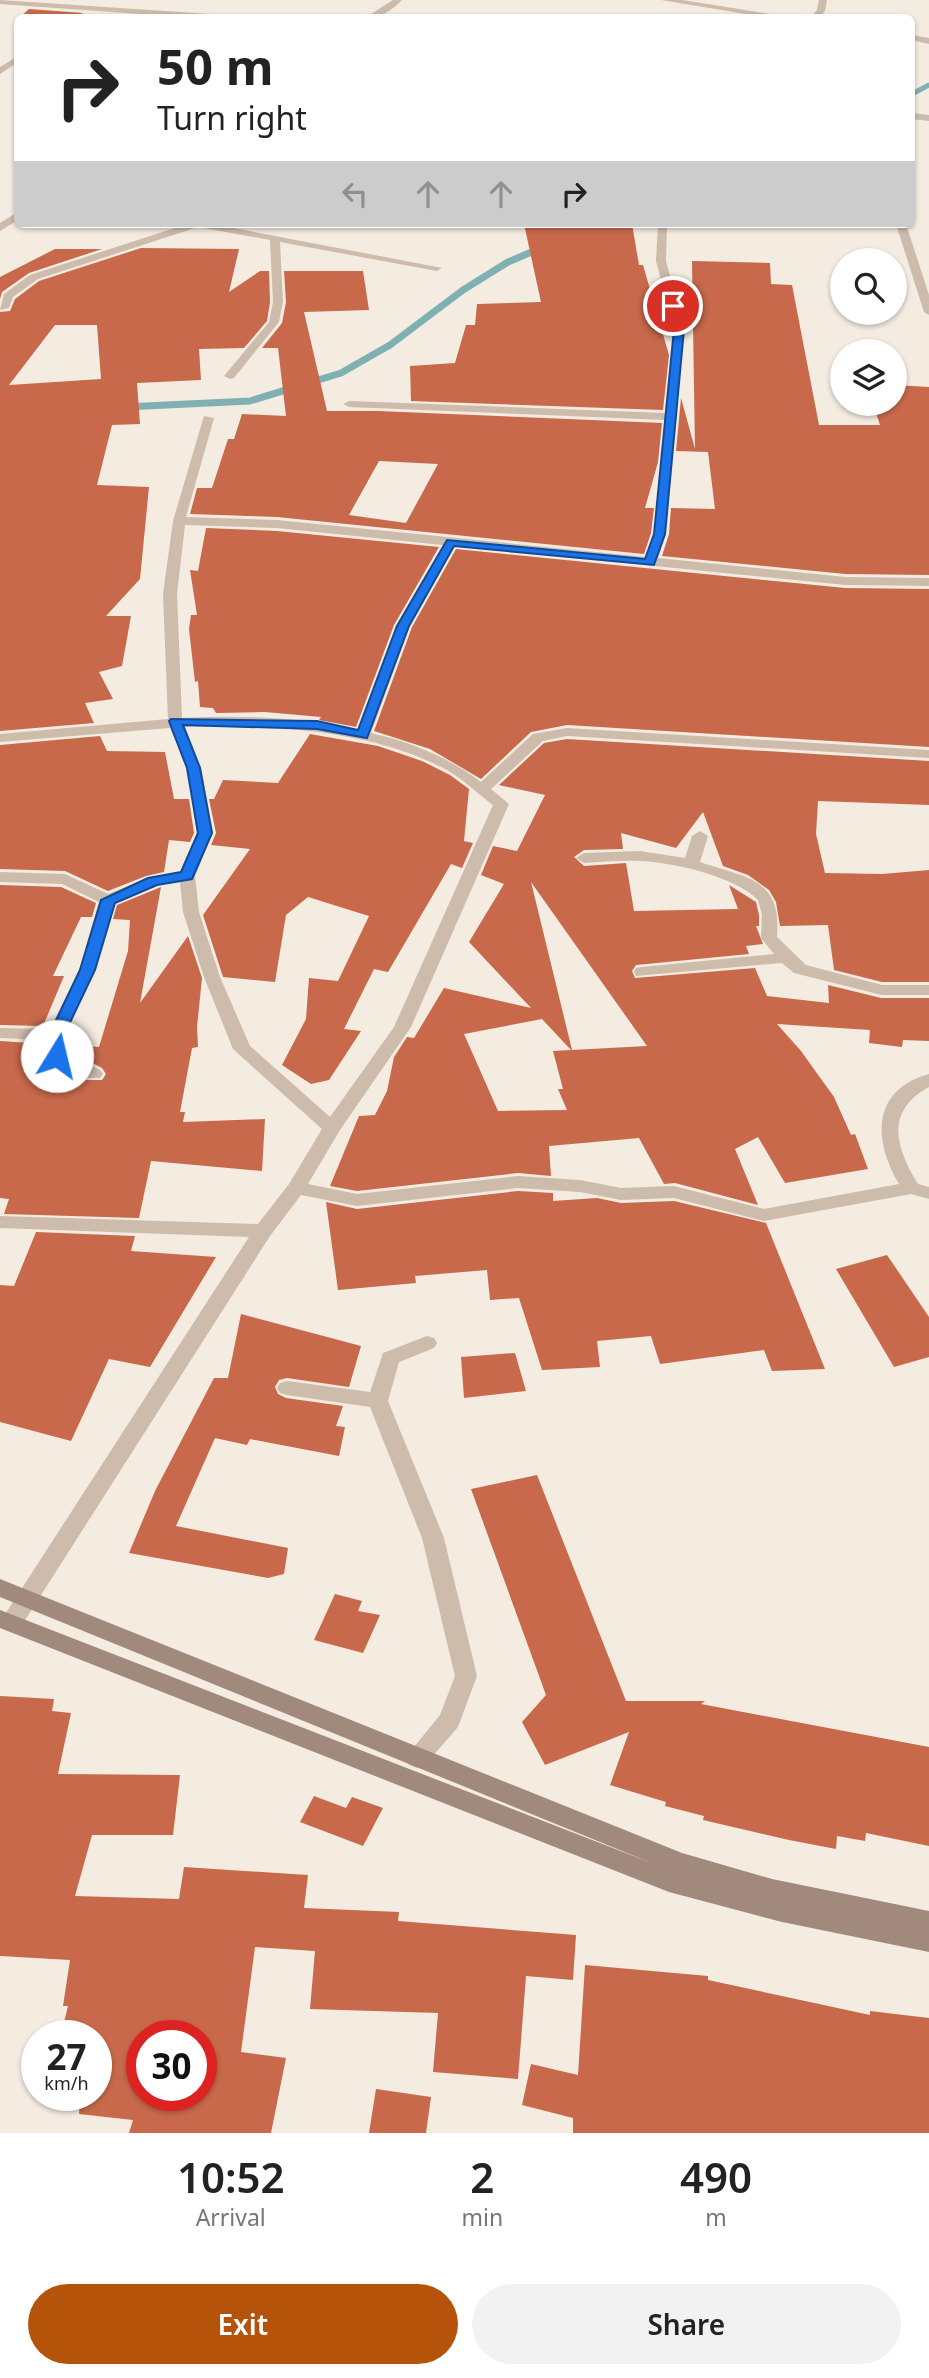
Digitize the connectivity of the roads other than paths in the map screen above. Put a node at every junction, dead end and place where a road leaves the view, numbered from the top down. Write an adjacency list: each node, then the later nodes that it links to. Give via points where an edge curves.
1 (398, 0): 7 (street)
2 (665, 0): 8 (street)
3 (0, 2): 4 (street)
4 (84, 7): 5 (street); 6 (street)
5 (76, 14)
6 (183, 14)
7 (377, 14)
8 (763, 14)
9 (185, 228): 15 (street, via 34,277)
10 (219, 228): 13 (street)
11 (662, 228): 19 (street, via 661,261 679,329)
12 (902, 228): 16 (street)
13 (275, 238): 14 (street); 17 (street, via 278,302 274,322)
14 (437, 268)
15 (0, 307)
16 (929, 313)
17 (230, 376)
18 (349, 404): 19 (street)
19 (670, 417): 23 (street, via 660,534)
20 (208, 418): 21 (street)
21 (179, 521): 22 (street, via 277,524); 25 (street, via 170,594)
22 (451, 542): 23 (street); 26 (street, via 403,626)
23 (650, 563): 24 (street, via 845,581)
24 (929, 582)
25 (175, 721): 26 (street, via 317,725); 27 (street); 33 (street, via 194,768 205,833)
26 (363, 735): 29 (street, via 424,753)
27 (0, 737)
28 (929, 754): 29 (street, via 567,732 538,737)
29 (484, 787): 43 (street, via 501,804 402,1027)
30 (700, 836): 32 (street)
31 (584, 858): 32 (street, via 639,856)
32 (691, 864): 36 (street, via 763,895 770,910 769,938)
33 (187, 876): 35 (street, via 153,881); 43 (street, via 195,925 242,1049)
34 (0, 877): 35 (street, via 65,879)
35 (108, 900): 40 (street, via 87,970)
36 (786, 958): 37 (street); 38 (street, via 800,969 882,990)
37 (642, 972)
38 (929, 990)
39 (0, 1033): 40 (street)
40 (56, 1035): 41 (street, via 57,1056)
41 (94, 1074)
42 (929, 1080): 45 (street, via 902,1096 889,1119 896,1166)
43 (332, 1128): 44 (street)
44 (296, 1188): 45 (street, via 357,1200 518,1182 621,1194 674,1192 764,1215); 47 (street)
45 (920, 1190)
46 (0, 1222): 47 (street)
47 (263, 1231): 52 (street)
48 (427, 1343): 50 (street, via 390,1358)
49 (287, 1388): 50 (street)
50 (378, 1401): 54 (street, via 433,1538 466,1676 450,1720)
51 (0, 1588): 52 (main road)
52 (24, 1600): 53 (street); 54 (main road)
53 (6, 1621): 56 (main road, via 669,1881 782,1911)
54 (417, 1758): 55 (main road, via 679,1863 772,1890)
55 (929, 1922)
56 (929, 1941)

